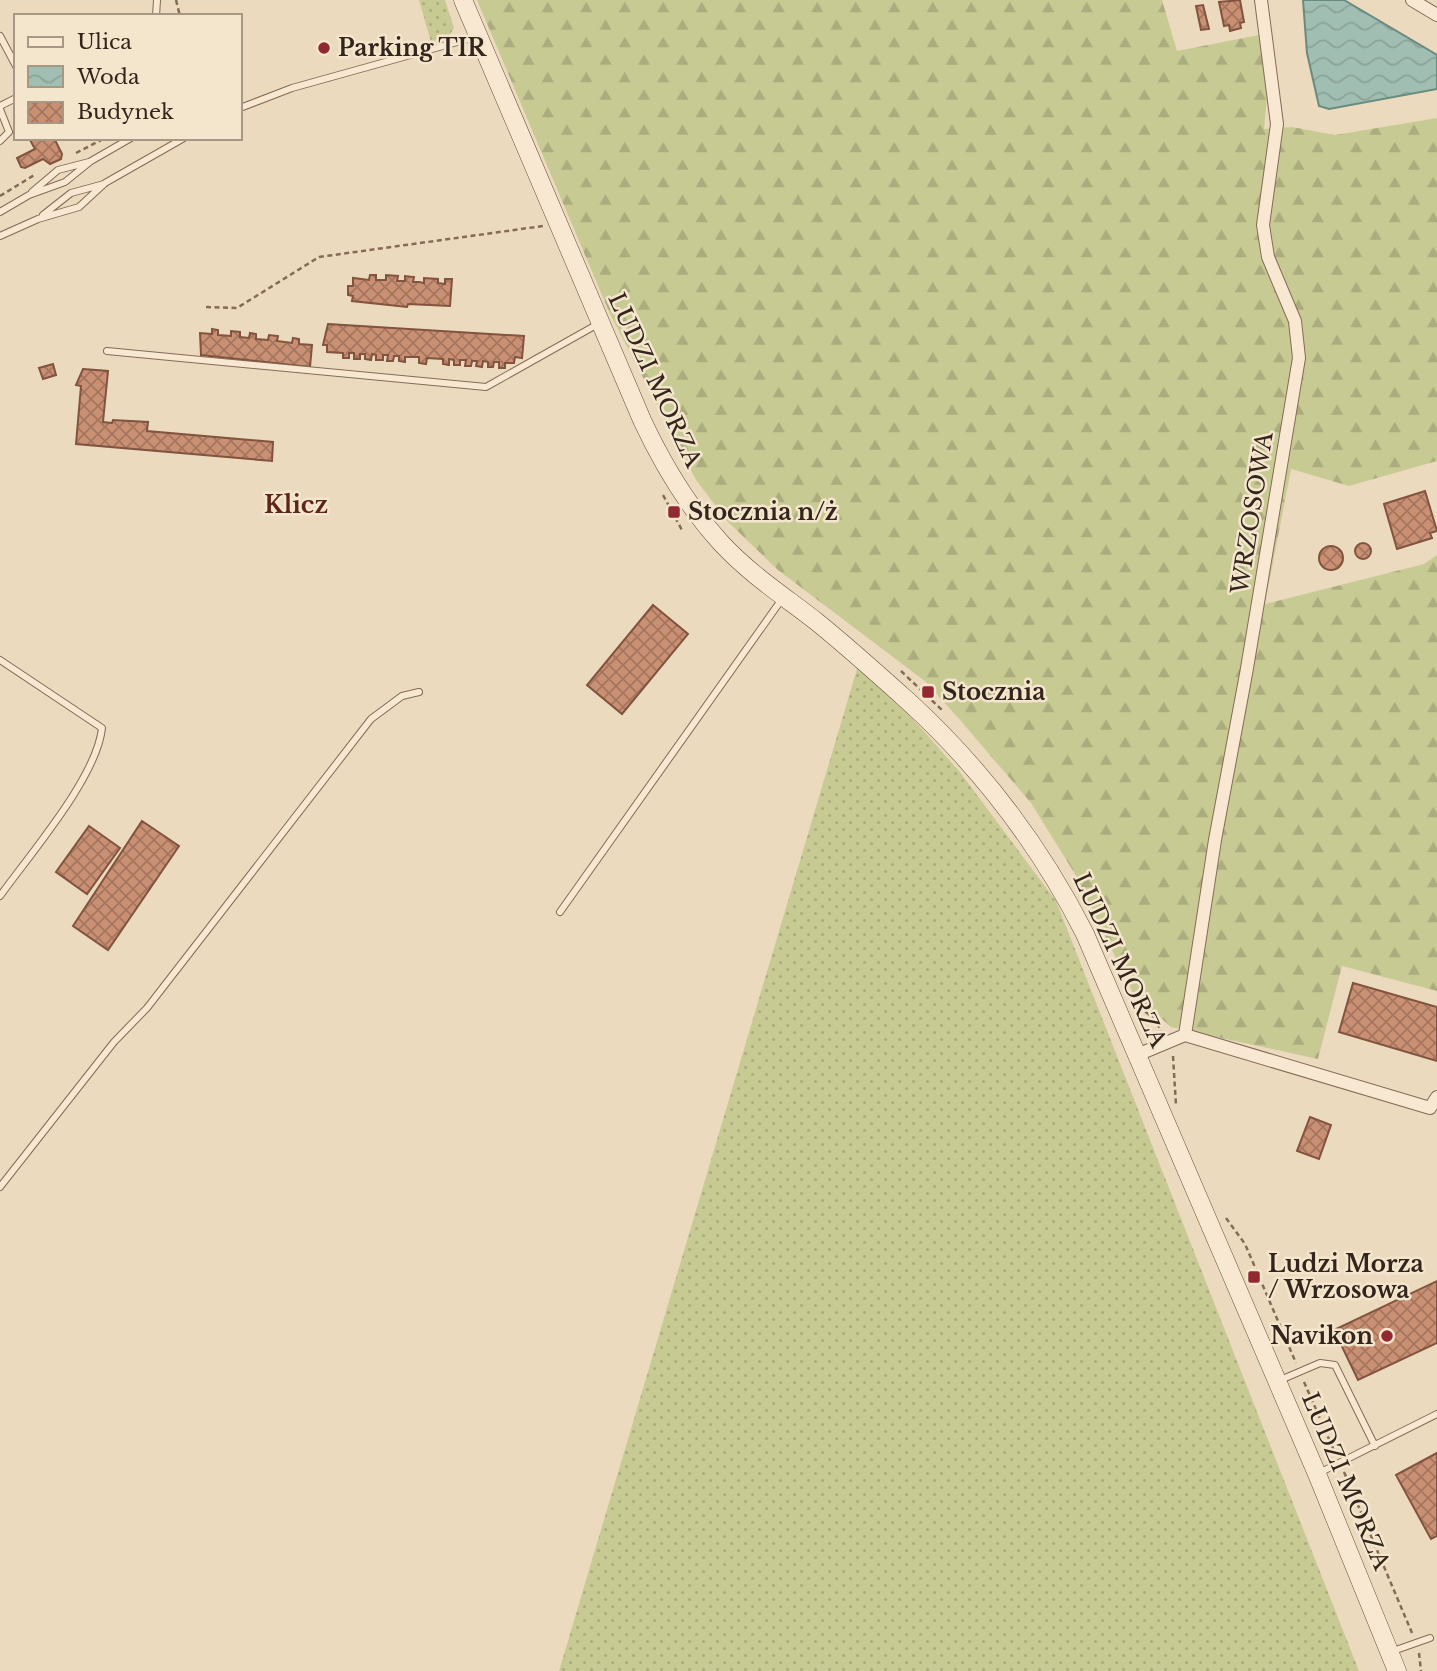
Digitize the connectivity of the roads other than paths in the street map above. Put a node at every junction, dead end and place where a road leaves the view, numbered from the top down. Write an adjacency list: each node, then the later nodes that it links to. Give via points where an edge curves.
1 (463, 0): 6 (street, LUDZI MORZA)
2 (1261, 0): 26 (street, WRZOSOWA, via 1277,124 1263,225 1268,257 1296,321 1299,358)
3 (1412, 0): 4 (street)
4 (1437, 15)
5 (0, 36): 7 (lane)
6 (477, 36): 9 (lane, via 292,88); 19 (street, LUDZI MORZA)
7 (14, 62)
8 (0, 107): 12 (lane, via 9,132)
9 (242, 107)
10 (127, 140): 13 (lane)
11 (181, 140): 14 (lane)
12 (0, 141)
13 (90, 161): 15 (lane, via 65,182); 15 (lane, via 58,170)
14 (106, 183): 17 (lane, via 71,193); 17 (lane, via 79,207)
15 (29, 195): 16 (lane)
16 (0, 212)
17 (38, 219): 18 (lane)
18 (0, 236)
19 (600, 323): 20 (lane, via 486,387); 21 (street, LUDZI MORZA, via 649,436 690,506 723,545)
20 (107, 351)
21 (783, 597): 25 (lane); 27 (street, LUDZI MORZA, via 911,704 1015,815 1079,922)
22 (0, 660): 24 (lane, via 102,728 100,744 84,777)
23 (419, 692): 29 (lane, via 402,696 372,719 147,1008 114,1042)
24 (0, 896)
25 (560, 912)
26 (1185, 1035): 27 (street); 28 (street, via 1430,1108)
27 (1137, 1055): 30 (street, LUDZI MORZA)
28 (1437, 1097)
29 (0, 1187)
30 (1276, 1382): 32 (lane, via 1320,1363 1335,1365); 33 (street, LUDZI MORZA)
31 (1437, 1414): 32 (lane)
32 (1375, 1447): 33 (lane)
33 (1317, 1474): 35 (street, LUDZI MORZA)
34 (1430, 1638): 35 (lane)
35 (1391, 1651): 36 (street, LUDZI MORZA)
36 (1397, 1671)

